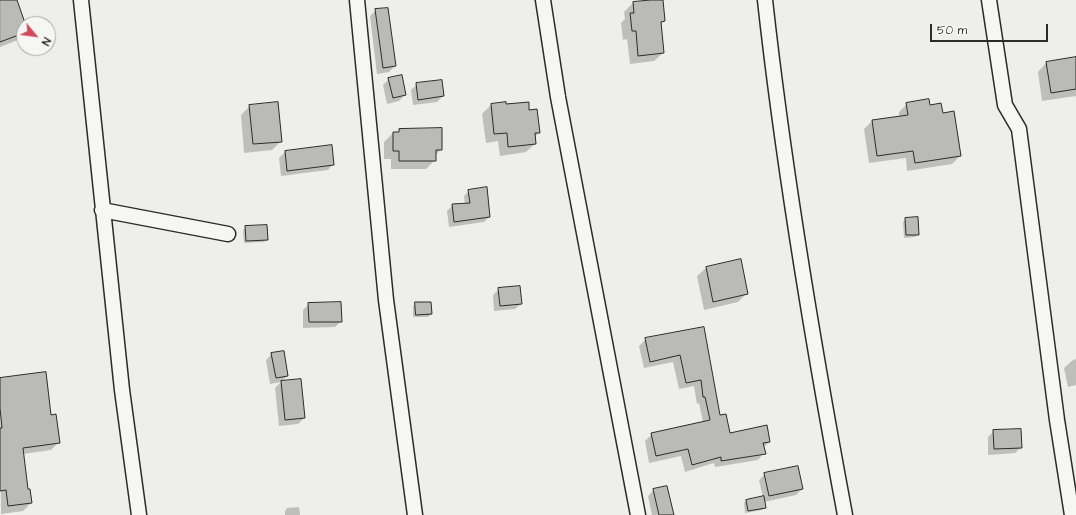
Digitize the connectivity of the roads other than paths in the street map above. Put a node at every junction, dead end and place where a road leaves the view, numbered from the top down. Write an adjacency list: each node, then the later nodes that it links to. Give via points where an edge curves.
1 (81, 0): 6 (street)
2 (357, 0): 9 (street, via 386,300)
3 (543, 0): 10 (street, via 561,112)
4 (765, 0): 11 (street, via 776,101)
5 (989, 0): 12 (street, via 1005,105 1019,129)
6 (102, 210): 7 (street); 8 (street)
7 (228, 234)
8 (139, 515)
9 (415, 515)
10 (638, 515)
11 (845, 515)
12 (1072, 515)

